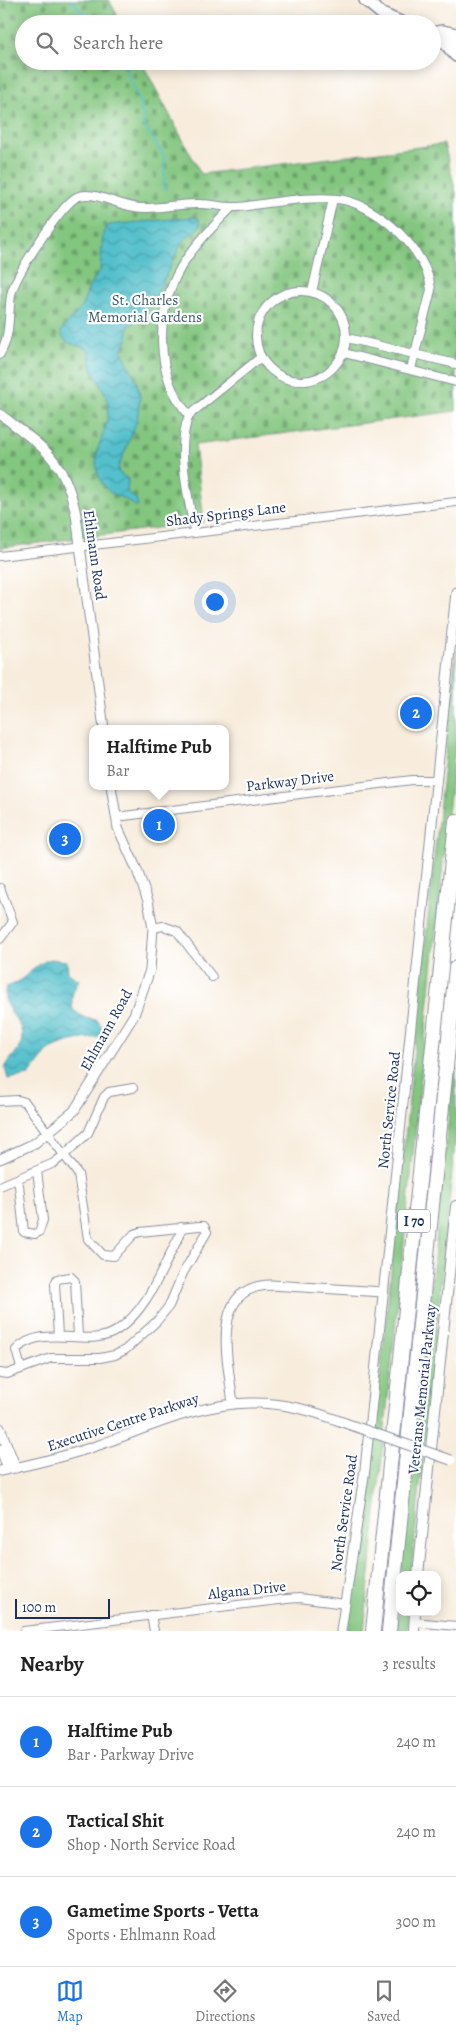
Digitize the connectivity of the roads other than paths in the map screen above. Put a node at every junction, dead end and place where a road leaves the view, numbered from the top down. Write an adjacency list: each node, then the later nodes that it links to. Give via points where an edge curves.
1 (365, 0): 2 (main road)
2 (384, 15)
3 (456, 27): 4 (main road)
4 (441, 33)
5 (441, 34): 6 (main road)
6 (456, 34)
7 (441, 36): 9 (main road)
8 (441, 38): 10 (main road)
9 (456, 44)
10 (456, 56)
11 (333, 199): 12 (street); 13 (street); 17 (street, via 360,206 379,217 416,250 423,261 431,290)
12 (231, 208): 16 (street, via 201,204 136,208 115,204 93,194 74,199 24,263 12,294 10,327); 23 (street, via 182,266 171,288 165,312 161,336 166,374)
13 (312, 292): 14 (street, via 329,300 341,314); 18 (street, via 286,293 266,308 256,332)
14 (347, 338): 15 (street); 17 (street)
15 (344, 353): 18 (street, via 328,373 304,382 279,376); 20 (street)
16 (0, 354)
17 (415, 354): 19 (street); 20 (street)
18 (261, 358): 23 (street)
19 (456, 364)
20 (411, 369): 21 (street)
21 (456, 382)
22 (0, 414): 26 (street, Ehlmann Road, via 44,447 60,467 74,502)
23 (189, 415): 25 (street, via 183,454)
24 (456, 502): 25 (street, Shady Springs Lane)
25 (194, 532): 26 (street, Shady Springs Lane)
26 (80, 546): 27 (street, Shady Springs Lane); 29 (street, Ehlmann Road)
27 (0, 556)
28 (456, 592): 30 (street, North Service Road)
29 (103, 725)
30 (437, 780): 32 (street, Parkway Drive, via 412,780); 49 (street, North Service Road)
31 (112, 790): 32 (street, Ehlmann Road)
32 (116, 817): 35 (street, Ehlmann Road, via 146,893)
33 (456, 821): 69 (highway, I 70)
34 (0, 888): 36 (street, via 13,922)
35 (153, 928): 38 (street, via 163,926 177,931); 41 (street, Ehlmann Road, via 150,970 134,1015 84,1098)
36 (0, 939)
37 (456, 968): 70 (highway, I 70)
38 (212, 977)
39 (133, 1088): 42 (street, via 109,1092 88,1133)
40 (0, 1101): 41 (street, via 25,1102)
41 (50, 1133): 42 (street); 43 (street, Ehlmann Road)
42 (64, 1156): 44 (street); 48 (street, via 80,1181 88,1240 103,1254 114,1256 134,1234)
43 (0, 1159)
44 (37, 1171): 45 (street); 45 (street, via 43,1220 40,1232 24,1232)
45 (16, 1180): 46 (street)
46 (0, 1186)
47 (456, 1206): 50 (main road, Veterans Memorial Parkway)
48 (181, 1227): 52 (street, via 180,1236 146,1301 116,1331 94,1338); 54 (street, via 204,1226 207,1232 183,1273 169,1306 141,1337 115,1355 100,1358 64,1356)
49 (383, 1292): 56 (street, via 271,1285 246,1292 231,1308 226,1323); 62 (street, North Service Road, via 365,1468)
50 (451, 1296): 61 (main road, Veterans Memorial Parkway)
51 (58, 1336): 52 (street); 52 (street, via 55,1284 57,1279 64,1277 75,1281); 54 (street, via 20,1346 16,1350)
52 (78, 1336)
53 (0, 1365): 55 (street)
54 (21, 1368): 55 (street)
55 (3, 1373)
56 (233, 1404): 59 (street, Executive Centre Parkway, bridge, via 299,1408); 60 (street, Executive Centre Parkway, via 192,1413 67,1456)
57 (0, 1428): 60 (street)
58 (0, 1449): 60 (street)
59 (453, 1461)
60 (8, 1469)
61 (418, 1571)
62 (345, 1604): 63 (street, Algana Drive, via 299,1598); 68 (street, North Service Road)
63 (152, 1615): 66 (street, Algana Drive); 67 (street)
64 (415, 1622): 65 (street)
65 (456, 1626)
66 (24, 1631)
67 (154, 1631)
68 (341, 1631)
69 (373, 1631)
70 (388, 1631)

